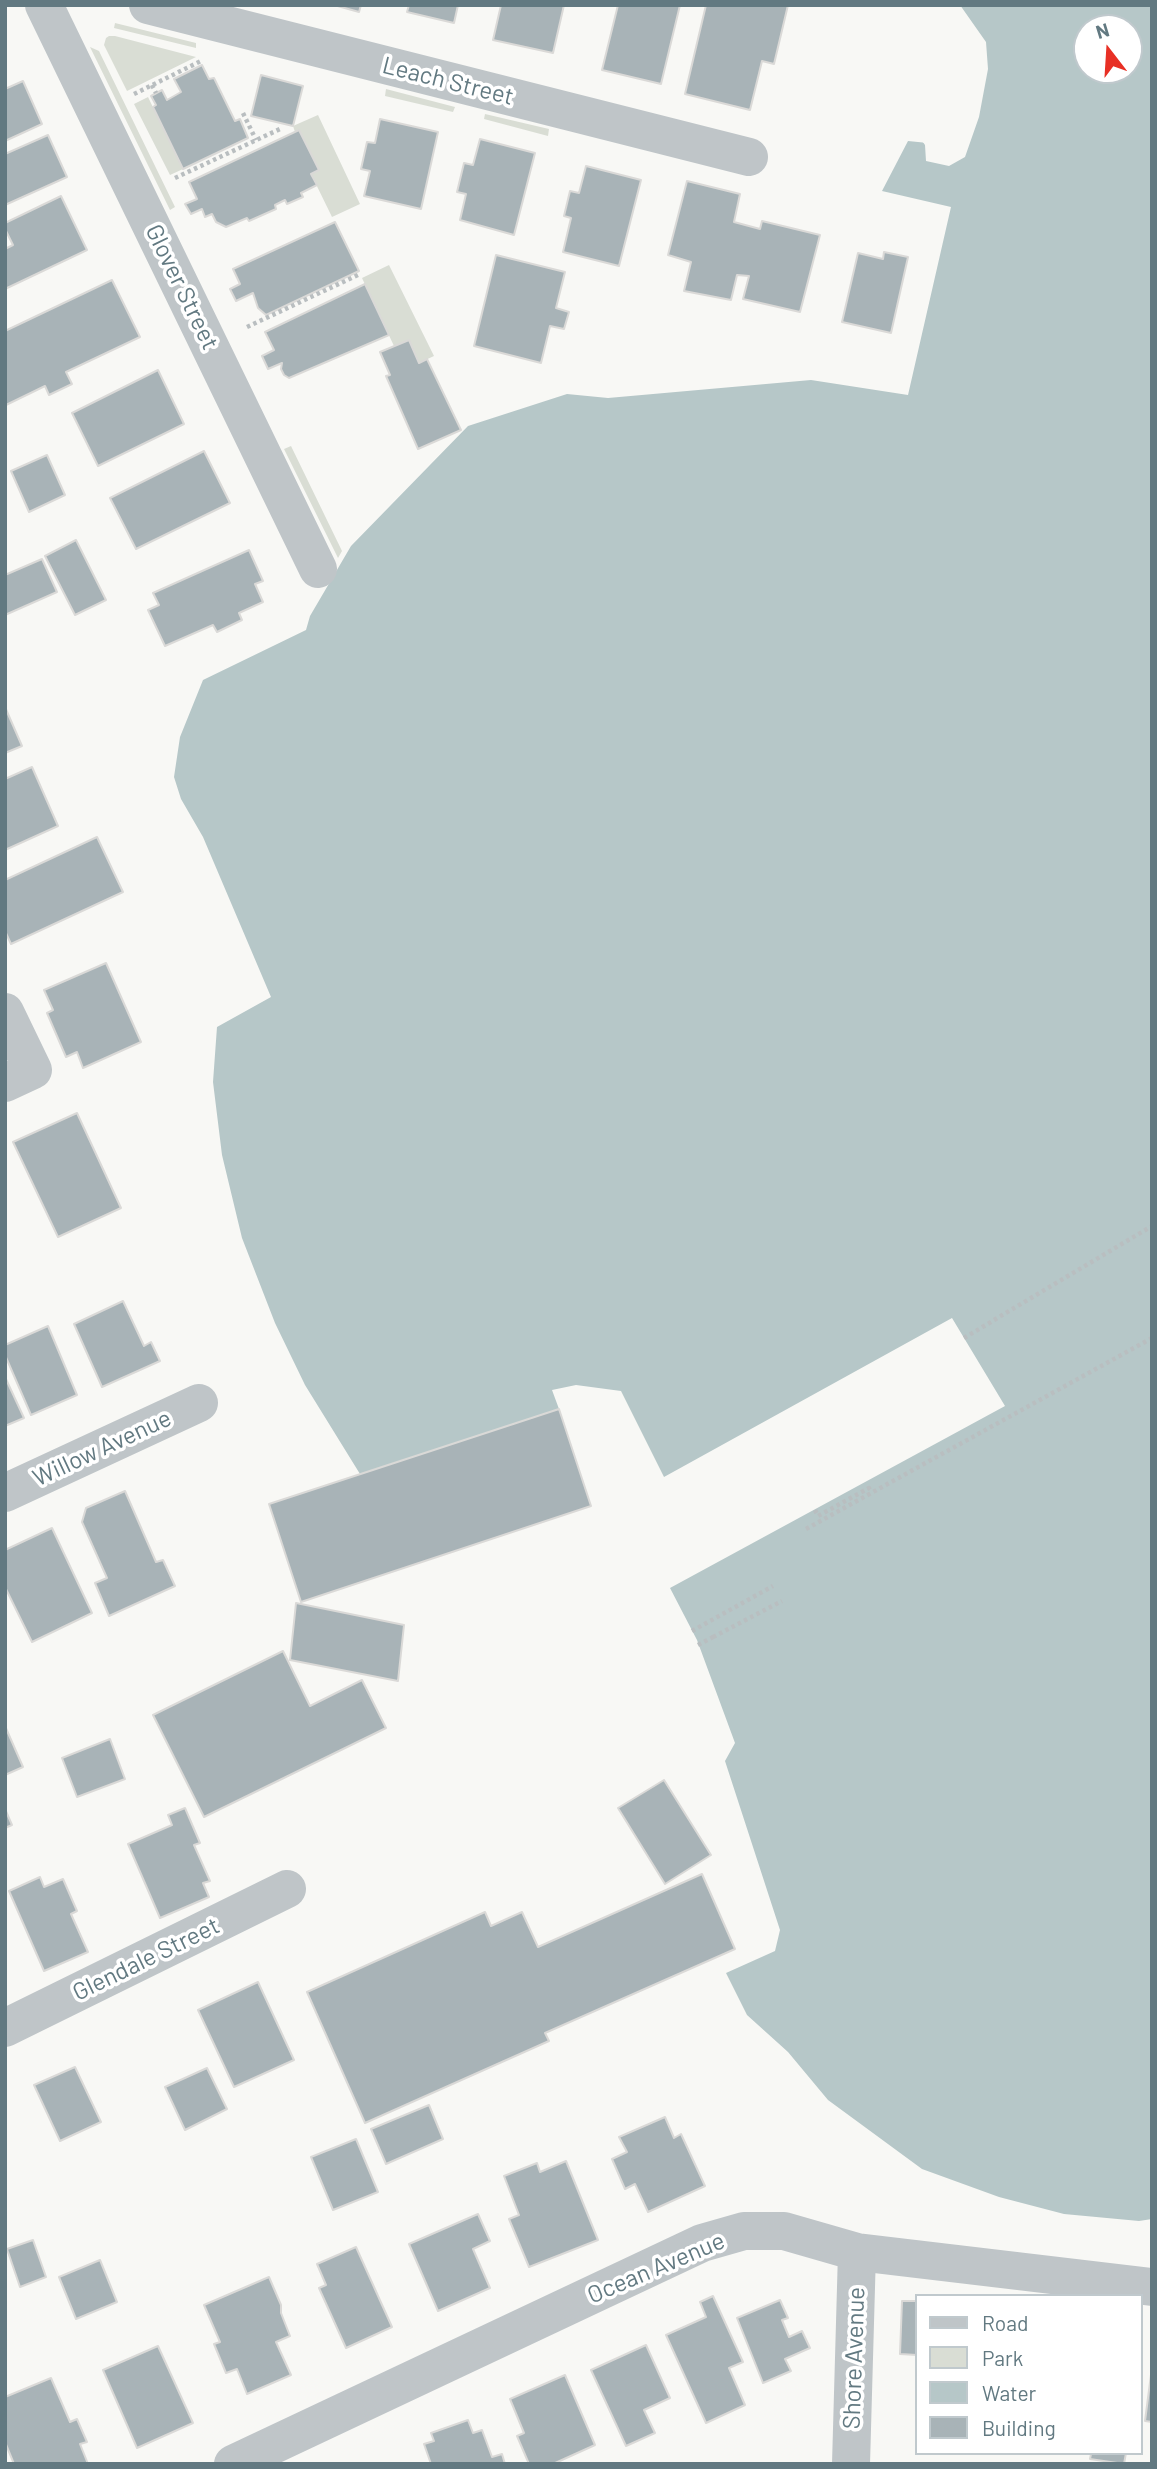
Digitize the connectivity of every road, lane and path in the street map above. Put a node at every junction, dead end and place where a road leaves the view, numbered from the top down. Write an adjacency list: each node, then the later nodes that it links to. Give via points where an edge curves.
1 (44, 5): 14 (street, Glover Street)
2 (148, 5): 10 (street, Leach Street)
3 (210, 57): 4 (path)
4 (152, 85): 5 (path); 6 (path)
5 (156, 93)
6 (127, 98)
7 (243, 113): 9 (path)
8 (280, 129): 9 (path)
9 (256, 140): 11 (path)
10 (748, 157)
11 (167, 182)
12 (360, 274): 13 (path)
13 (246, 327)
14 (318, 569)
15 (5, 1012): 16 (street)
16 (19, 1077)
17 (1152, 1226): 18 (path)
18 (964, 1338)
19 (1152, 1338): 22 (path)
20 (199, 1403): 21 (street, Willow Avenue)
21 (5, 1493)
22 (871, 1493): 23 (path, via 869,1488 818,1516); 24 (path)
23 (815, 1510)
24 (806, 1529)
25 (773, 1586): 27 (path)
26 (782, 1601): 28 (path)
27 (692, 1631)
28 (698, 1645)
29 (287, 1889): 30 (street, Glendale Street)
30 (5, 2028)
31 (857, 2252): 32 (street, Ocean Avenue); 33 (street, Ocean Avenue, via 784,2231 744,2231 702,2243); 34 (street, Shore Avenue)
32 (1152, 2287)
33 (233, 2464)
34 (851, 2464)

